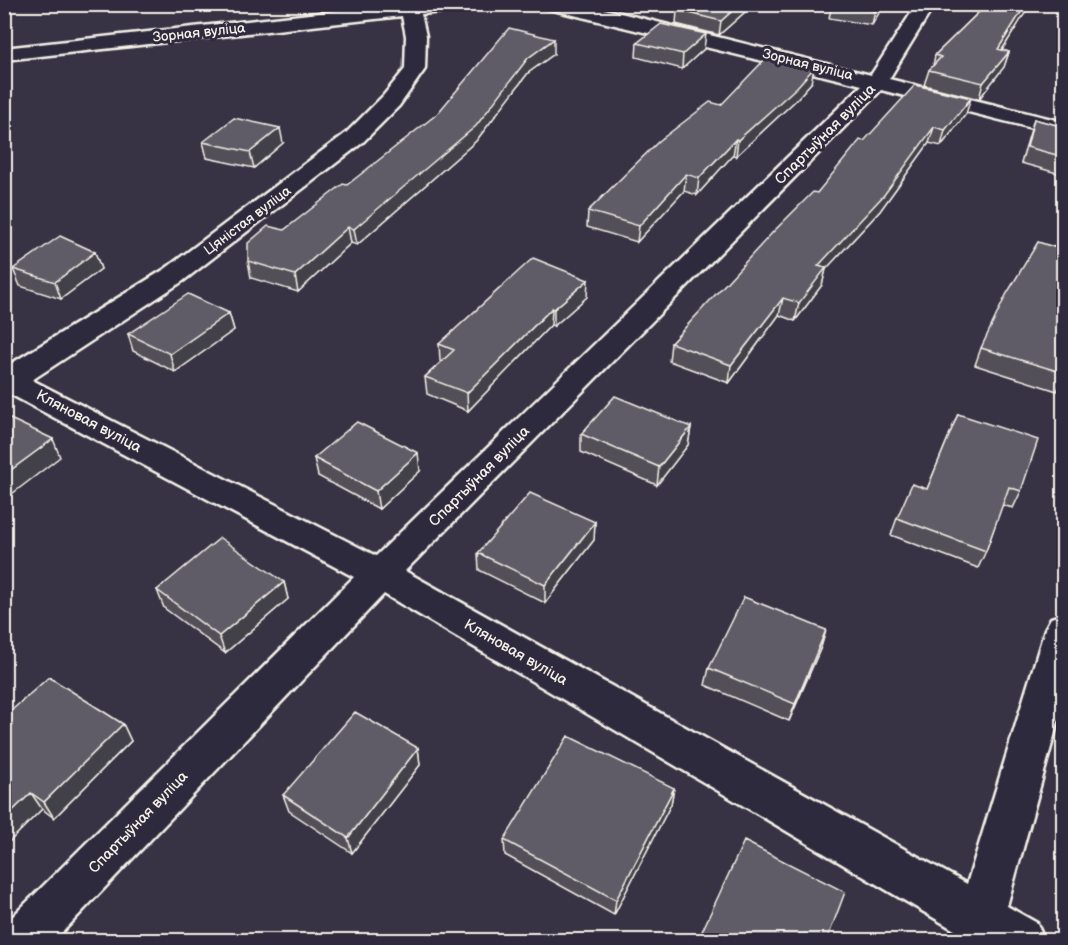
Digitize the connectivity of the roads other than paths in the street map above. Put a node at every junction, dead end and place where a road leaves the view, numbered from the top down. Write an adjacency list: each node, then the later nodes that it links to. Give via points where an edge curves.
1 (465, 4): 4 (street, Зорная вуліца)
2 (551, 4): 6 (street, Зорная вуліца)
3 (926, 4): 6 (street, Спартыўная вуліца)
4 (410, 7): 5 (street, Зорная вуліца); 8 (street, Цяністая вуліца, via 416,36 415,69 391,101 354,138 174,275)
5 (4, 54)
6 (878, 81): 7 (street, Зорная вуліца); 9 (street, Спартыўная вуліца)
7 (1064, 129)
8 (6, 381): 9 (street, Кляновая вуліца)
9 (380, 574): 11 (street, Кляновая вуліца); 12 (street, Спартыўная вуліца)
10 (1064, 629): 11 (street)
11 (980, 918): 13 (street, Кляновая вуліца)
12 (23, 940)
13 (1020, 940)

